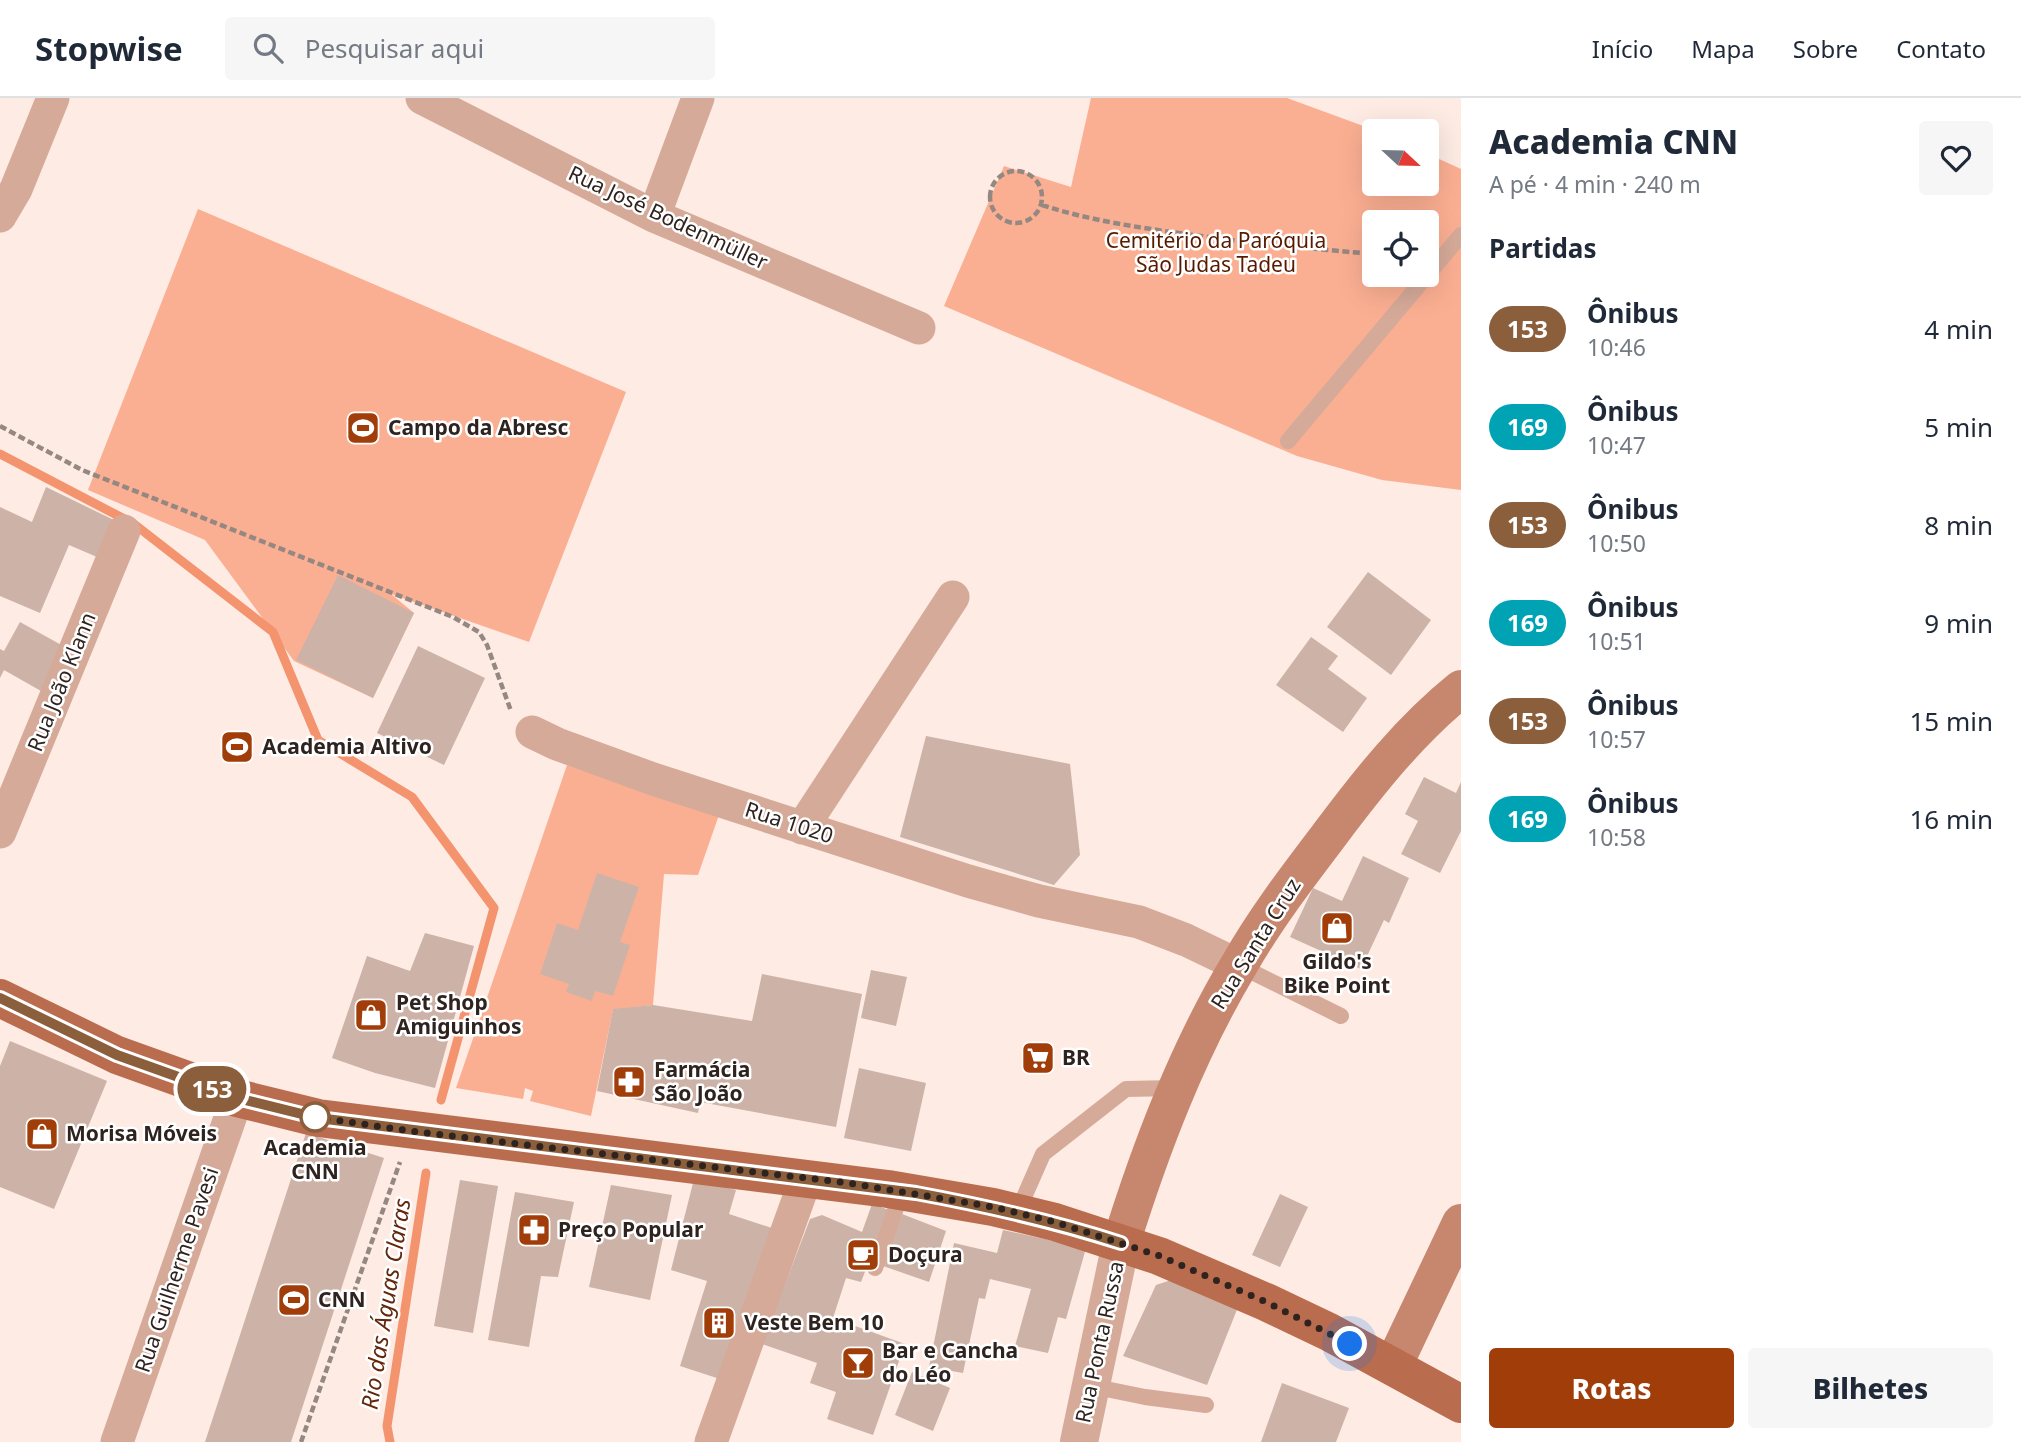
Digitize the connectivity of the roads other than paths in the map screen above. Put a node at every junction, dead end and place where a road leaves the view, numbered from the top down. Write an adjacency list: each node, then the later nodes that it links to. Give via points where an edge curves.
1 (52, 98): 4 (street, via 16,189)
2 (422, 98): 5 (street, Rua José Bodenmüller)
3 (698, 98): 5 (street)
4 (0, 216)
5 (654, 216): 7 (street, Rua José Bodenmüller)
6 (1461, 235): 8 (lane)
7 (919, 328)
8 (1289, 442)
9 (124, 531): 14 (street, Rua João Klann)
10 (953, 597): 13 (street)
11 (1457, 688): 15 (main road, Rua Santa Cruz, via 1363,789)
12 (532, 732): 13 (street, Rua 1020, via 653,779)
13 (802, 828): 15 (street, Rua 1020, via 968,881 1139,922)
14 (0, 832)
15 (1238, 965): 17 (lane); 18 (main road, Rua Santa Cruz)
16 (3, 1009): 19 (main road)
17 (1341, 1016)
18 (1177, 1088): 22 (lane, via 1126,1090 1043,1153); 24 (main road, Rua Santa Cruz)
19 (237, 1098): 20 (main road, via 318,1118 410,1131); 30 (street, Rua Guilherme Pavesi)
20 (806, 1178): 21 (main road); 31 (street)
21 (902, 1191): 22 (main road); 25 (lane)
22 (1017, 1213): 24 (main road)
23 (1461, 1223): 26 (main road)
24 (1121, 1243): 26 (main road, via 1266,1302); 27 (street, Rua Ponta Russa)
25 (875, 1269)
26 (1393, 1366): 28 (main road)
27 (1091, 1386): 29 (lane); 32 (street, Rua Ponta Russa)
28 (1461, 1404)
29 (1206, 1405)
30 (117, 1442)
31 (711, 1442)
32 (1079, 1442)

